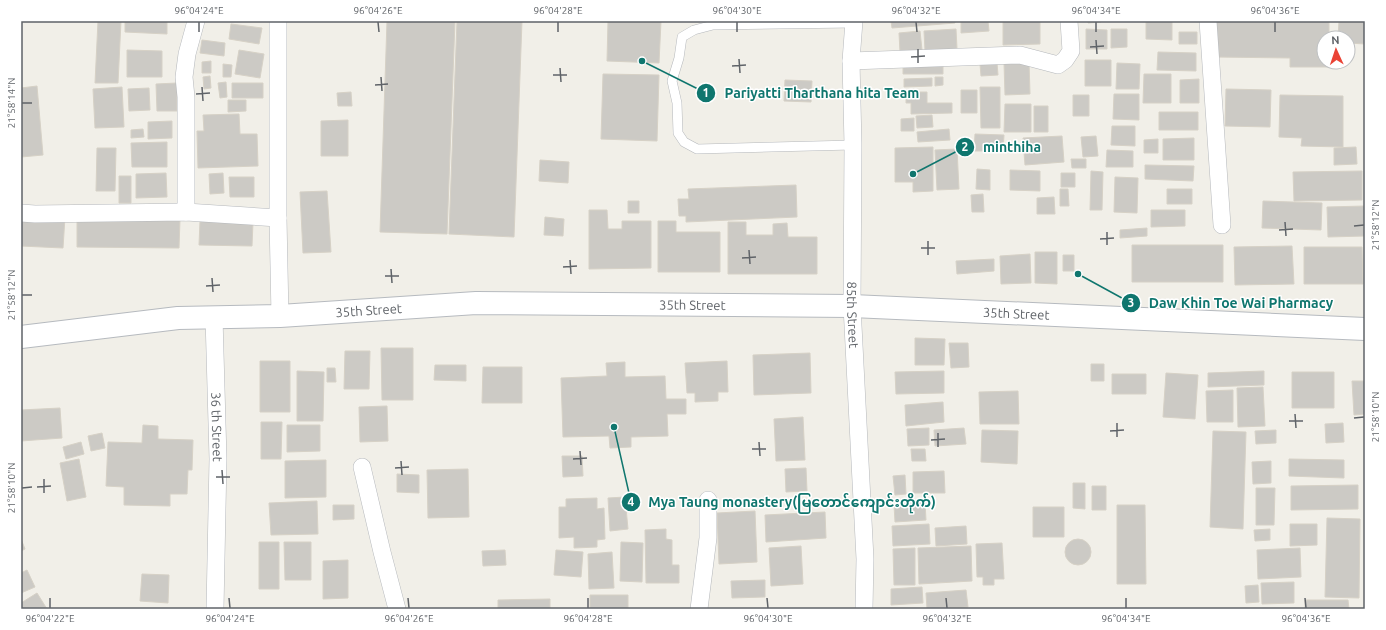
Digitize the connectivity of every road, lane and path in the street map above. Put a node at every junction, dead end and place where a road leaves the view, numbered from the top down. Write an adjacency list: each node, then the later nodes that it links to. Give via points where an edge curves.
1 (196, 21): 9 (street, via 184,77)
2 (278, 21): 10 (street)
3 (1069, 21): 6 (street, via 1071,52 1058,65 1020,55)
4 (1208, 21): 11 (street)
5 (854, 22): 6 (street, 85th Street); 7 (lane, via 713,25 694,30 682,37 672,81 677,103 678,133 684,142 697,149)
6 (851, 61): 7 (street, 85th Street)
7 (853, 144): 12 (street, 85th Street)
8 (21, 212): 9 (street)
9 (186, 212): 10 (street)
10 (278, 218): 13 (street)
11 (1222, 225)
12 (852, 306): 13 (main road, 35th Street, via 476,303); 15 (main road, 35th Street); 22 (street, 85th Street, via 864,551)
13 (280, 316): 14 (main road, 35th Street)
14 (214, 318): 16 (main road, 35th Street, via 178,318); 19 (street, 36 th Street, via 218,459)
15 (1365, 329)
16 (21, 337)
17 (362, 467): 20 (street)
18 (708, 500): 21 (street, via 708,538)
19 (215, 609)
20 (397, 609)
21 (699, 609)
22 (864, 609)

